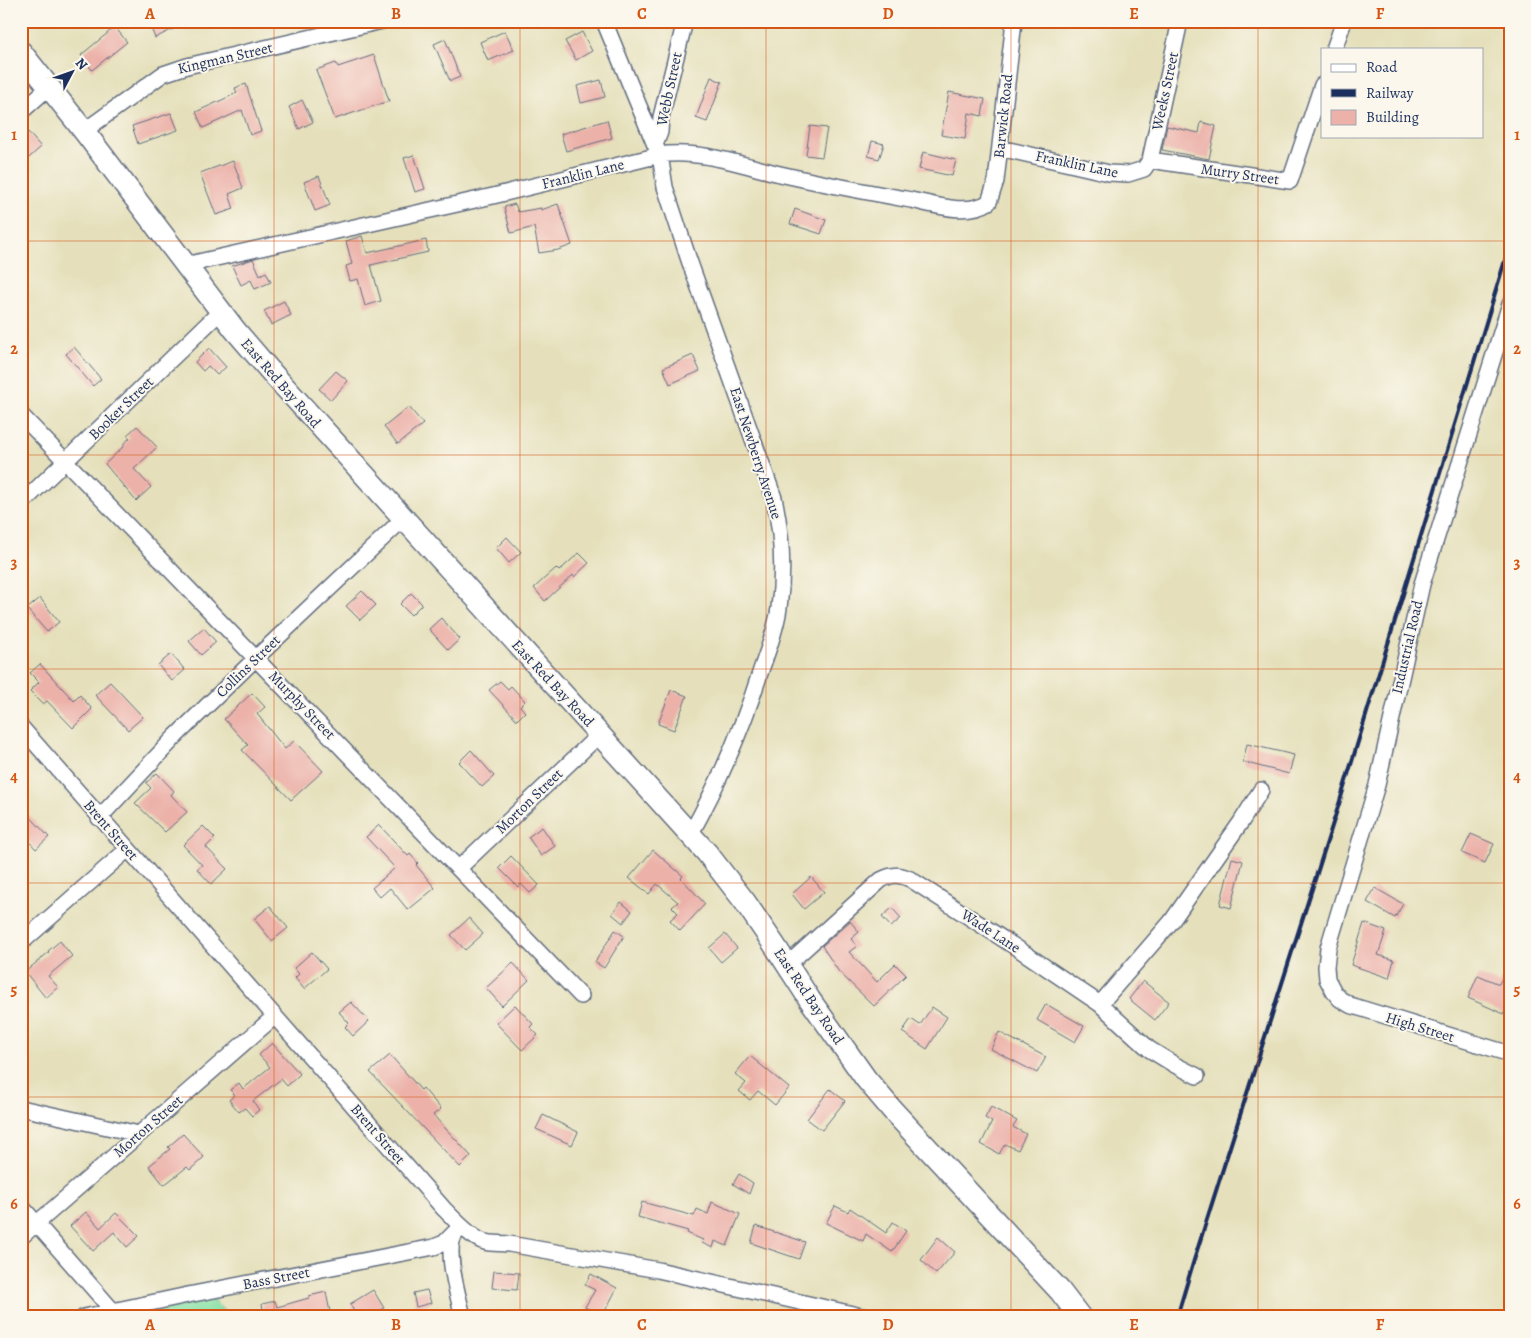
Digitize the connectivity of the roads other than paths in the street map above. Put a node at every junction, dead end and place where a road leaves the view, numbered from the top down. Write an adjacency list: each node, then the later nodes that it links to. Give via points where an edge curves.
1 (382, 21): 12 (street, Kingman Street, via 163,74)
2 (604, 21): 14 (street, East Newberry Avenue)
3 (685, 21): 14 (street, Webb Street, via 661,118)
4 (1014, 21): 13 (street, Barwick Road)
5 (1180, 21): 15 (street, Weeks Street)
6 (1344, 21): 7 (street)
7 (1334, 48)
8 (21, 52): 9 (street, East Red Bay Road)
9 (50, 88): 11 (street); 12 (street, East Red Bay Road)
10 (1321, 88): 15 (street, Murry Street, via 1290,181)
11 (21, 112)
12 (84, 131): 17 (street, East Red Bay Road)
13 (1000, 148): 15 (street, Franklin Lane, via 1109,173 1128,174 1144,169); 16 (street, Barwick Road, via 992,196)
14 (657, 150): 16 (street, Franklin Lane, via 935,205 964,209); 17 (street, Franklin Lane, via 493,196); 29 (street, East Newberry Avenue, via 665,187 689,260 774,498 782,561 775,630 754,694 707,804)
15 (1150, 160)
16 (983, 206)
17 (185, 265): 19 (street, East Red Bay Road)
18 (1510, 304): 34 (street, Industrial Road, via 1422,584 1376,785 1328,948 1327,979)
19 (221, 312): 21 (street, Booker Street); 23 (street, East Red Bay Road)
20 (21, 415): 21 (street, Murphy Street)
21 (66, 462): 22 (street, Booker Street); 24 (street, Murphy Street)
22 (21, 504)
23 (403, 519): 24 (street, Collins Street); 26 (street, East Red Bay Road)
24 (256, 658): 28 (street, Collins Street, via 176,736); 31 (street, Murphy Street)
25 (21, 727): 28 (street, Brent Street)
26 (600, 734): 29 (street, East Red Bay Road); 31 (street, Morton Street)
27 (1262, 790): 36 (street, via 1171,922)
28 (100, 818): 30 (street, Brent Street)
29 (690, 835): 33 (street, East Red Bay Road, via 734,888)
30 (128, 849): 32 (street); 37 (street, Brent Street)
31 (459, 868): 35 (street, Murphy Street)
32 (21, 943)
33 (787, 965): 36 (street, Wade Lane, via 880,880 899,874); 50 (street, East Red Bay Road, via 866,1079 1060,1291)
34 (1334, 992): 38 (street, High Street, via 1350,1005)
35 (581, 996)
36 (1100, 1004): 39 (street, Wade Lane, via 1149,1049)
37 (275, 1016): 41 (street, Morton Street); 44 (street, Brent Street)
38 (1510, 1054)
39 (1197, 1076)
40 (21, 1108): 41 (street)
41 (139, 1134): 43 (street, Morton Street)
42 (21, 1206): 43 (street)
43 (37, 1223): 45 (street, Morton Street); 46 (street)
44 (462, 1226): 46 (street, Bass Street, via 434,1248); 48 (street, via 453,1237 450,1253); 49 (street, Brent Street, via 484,1242 658,1270)
45 (21, 1237)
46 (113, 1311): 47 (street, Bass Street)
47 (84, 1317)
48 (463, 1317)
49 (866, 1317)
50 (1080, 1317)

